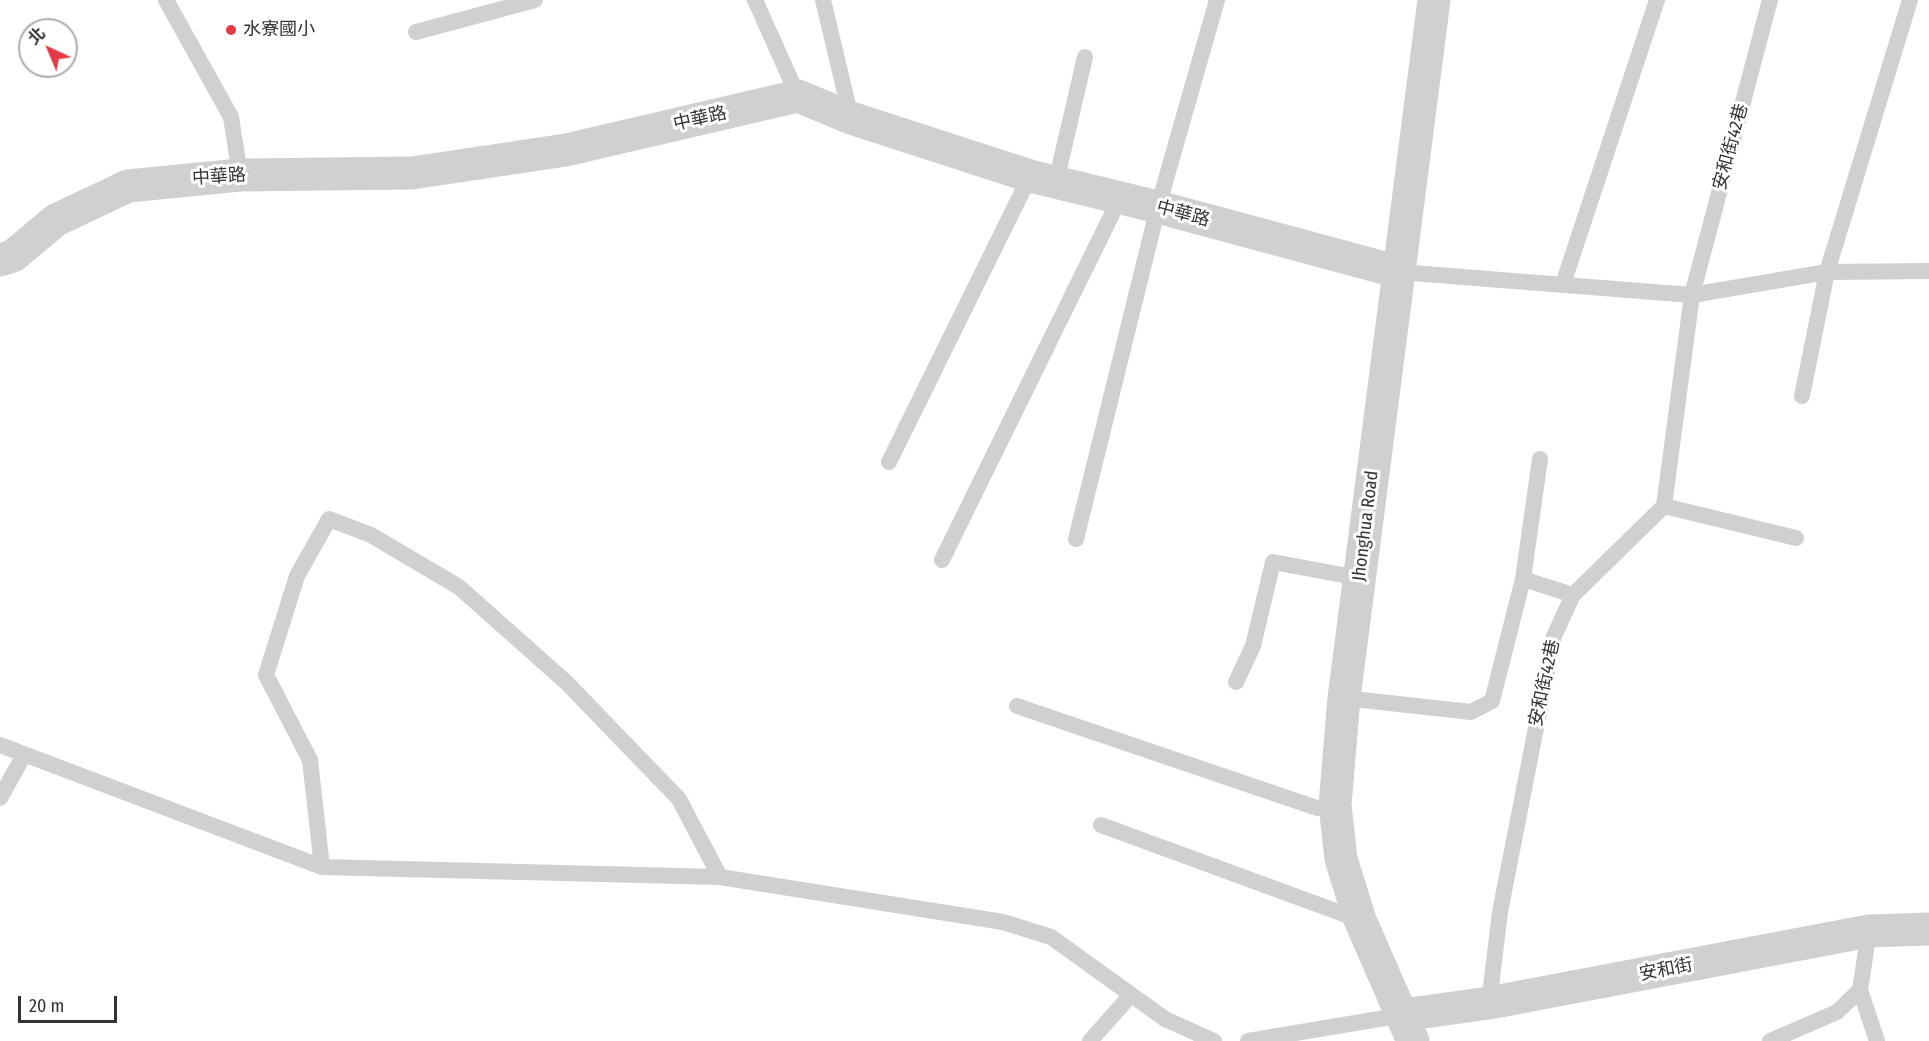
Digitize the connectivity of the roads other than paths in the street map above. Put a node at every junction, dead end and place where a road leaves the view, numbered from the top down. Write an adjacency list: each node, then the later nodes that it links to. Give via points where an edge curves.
1 (166, 0): 14 (lane, via 231,117)
2 (535, 0): 10 (lane)
3 (755, 0): 12 (lane)
4 (823, 0): 13 (lane)
5 (1217, 0): 17 (lane)
6 (1434, 0): 19 (street, Jhonghua Road)
7 (1657, 0): 22 (lane)
8 (1770, 0): 23 (lane, 安和街42巷)
9 (1910, 0): 20 (lane)
10 (416, 32)
11 (1085, 57): 15 (lane)
12 (798, 96): 13 (street, 中華路); 14 (street, 中華路, via 566,150 412,173)
13 (851, 118): 15 (street, 中華路)
14 (240, 175): 18 (street, 中華路, via 128,186 56,220 13,256)
15 (1043, 179): 16 (street, 中華路); 26 (lane)
16 (1119, 198): 17 (street, 中華路); 30 (lane)
17 (1158, 207): 19 (street, 中華路); 29 (lane)
18 (0, 260)
19 (1399, 272): 22 (lane); 31 (street, Jhonghua Road)
20 (1827, 272): 21 (lane); 23 (lane); 24 (lane)
21 (1929, 272)
22 (1563, 284): 23 (lane)
23 (1692, 295): 27 (lane, 安和街42巷)
24 (1802, 396)
25 (1540, 459): 32 (lane)
26 (889, 462)
27 (1664, 506): 28 (lane); 33 (lane, 安和街42巷)
28 (1796, 538)
29 (1076, 539)
30 (942, 560)
31 (1359, 578): 34 (lane, via 1273,562 1253,646); 35 (street, Jhonghua Road)
32 (1523, 579): 33 (lane); 35 (lane, via 1492,701 1471,712)
33 (1573, 595): 49 (lane, 安和街42巷, via 1554,636 1500,912)
34 (1236, 682)
35 (1344, 698): 40 (street, Jhonghua Road)
36 (1017, 706): 40 (lane, via 1317,808)
37 (0, 745): 38 (lane)
38 (24, 755): 39 (lane); 42 (lane)
39 (0, 798)
40 (1335, 805): 44 (street, Jhonghua Road, via 1341,860)
41 (1101, 825): 44 (lane)
42 (322, 867): 43 (lane); 43 (lane, via 310,760 266,675 297,576 329,519 371,535 459,587 567,683 680,799)
43 (720, 877): 48 (lane, via 1003,922 1051,937)
44 (1360, 920): 50 (street, Jhonghua Road)
45 (1929, 929): 46 (street, 安和街)
46 (1869, 931): 47 (lane); 49 (street, 安和街)
47 (1860, 990): 51 (lane, via 1837,1012); 55 (lane)
48 (1130, 996): 52 (lane); 53 (lane, via 1165,1019)
49 (1489, 1004): 50 (street, 安和街)
50 (1408, 1028): 54 (lane)
51 (1771, 1040)
52 (1090, 1041)
53 (1214, 1041)
54 (1248, 1041)
55 (1876, 1041)

